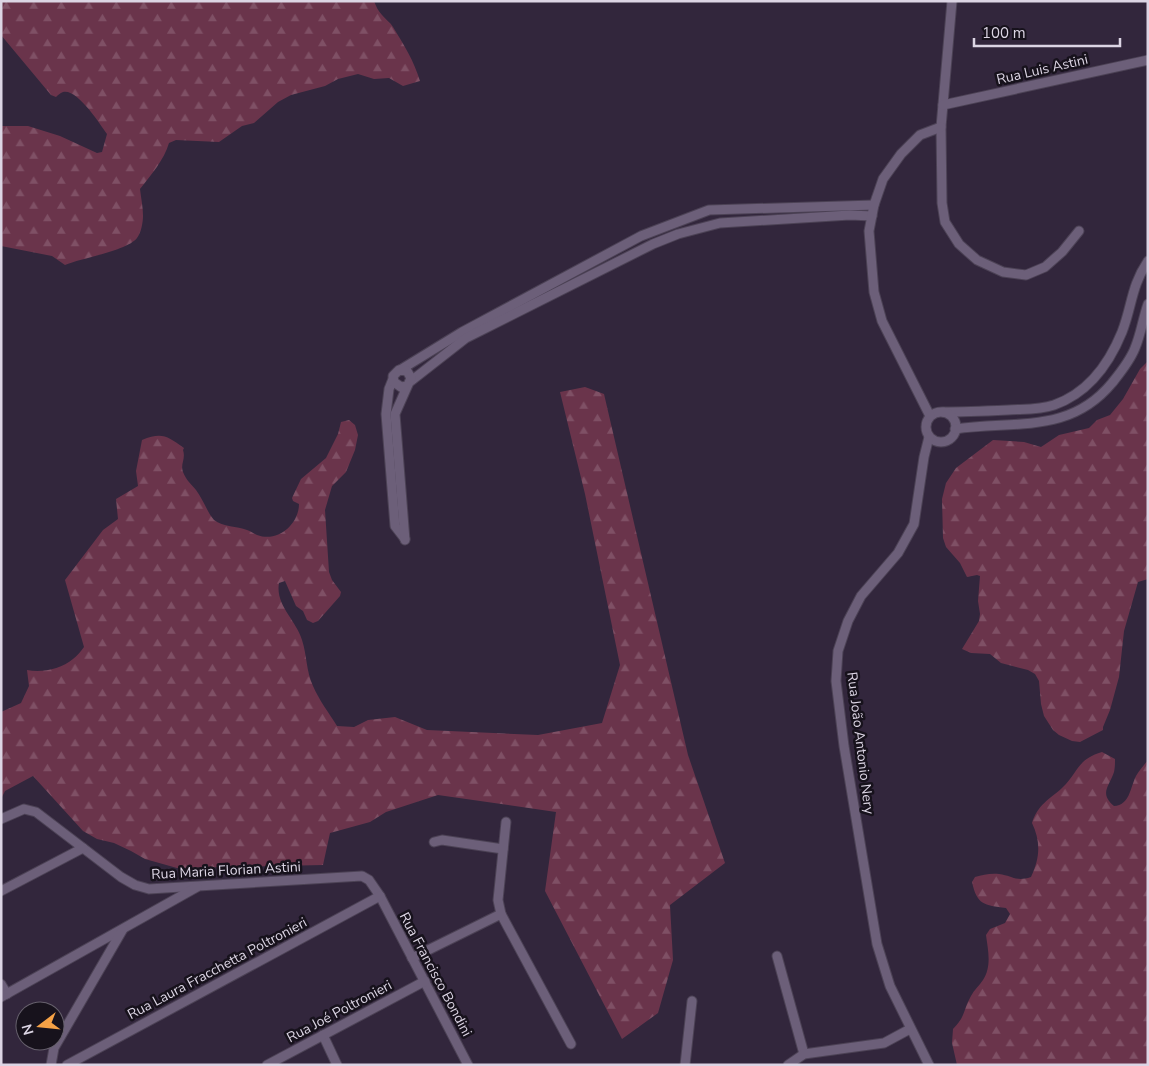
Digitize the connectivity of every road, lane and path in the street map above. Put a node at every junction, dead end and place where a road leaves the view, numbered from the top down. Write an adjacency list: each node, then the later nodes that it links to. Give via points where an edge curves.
1 (952, 1): 3 (street)
2 (1148, 60): 3 (street, Rua Luis Astini)
3 (943, 105): 4 (street)
4 (941, 127): 5 (street, via 920,135 901,154 883,180); 10 (street, via 942,203 946,222 959,244 977,260 1003,272 1026,275 1045,267)
5 (874, 205): 6 (street); 7 (street)
6 (718, 210): 8 (street); 9 (street, via 709,210)
7 (872, 216): 8 (street); 18 (street, via 869,231 874,292 882,320)
8 (720, 223): 11 (street)
9 (674, 224): 11 (street); 14 (street, via 641,236 462,332)
10 (1079, 231)
11 (678, 234): 16 (street, via 466,338)
12 (1148, 261): 17 (street, via 1133,289 1113,354 1098,375 1077,394 1053,405 1027,409)
13 (1148, 304): 19 (street, via 1135,348 1120,373 1102,394 1081,410 1040,423)
14 (400, 370): 15 (street); 16 (street, via 409,373)
15 (393, 379): 16 (street, via 398,386); 16 (street, via 389,389 387,423 395,526 406,540 395,414)
16 (409, 383)
17 (944, 412): 18 (street); 19 (street, via 953,418)
18 (930, 416): 20 (street, via 926,426)
19 (955, 429): 20 (street, via 949,440 943,442)
20 (929, 437): 37 (street, Rua João Antonio Nery, via 914,524 898,553 861,596 848,622 838,651 836,681 877,944 890,986)
21 (1, 820): 24 (street, Rua Maria Florian Astini, via 24,809 36,812)
22 (506, 822): 25 (street)
23 (434, 842): 25 (street, via 442,840)
24 (83, 848): 26 (street, Rua Maria Florian Astini, via 135,885 149,889); 27 (street)
25 (503, 850): 29 (street, via 498,900)
26 (200, 886): 28 (street, Rua Maria Florian Astini, via 362,876 369,880); 30 (street)
27 (1, 891)
28 (380, 896): 32 (street, Rua Francisco Bondini); 42 (street, Rua Laura Fracchetta Poltronieri)
29 (501, 914): 32 (street); 39 (street)
30 (123, 929): 35 (street); 41 (street, via 54,1048)
31 (777, 956): 40 (street)
32 (412, 958): 33 (street, Rua Francisco Bondini)
33 (424, 981): 38 (street, Rua Joé Poltronieri); 45 (street, Rua Francisco Bondini)
34 (1, 984): 35 (street)
35 (4, 996)
36 (692, 1001): 46 (street)
37 (910, 1029): 40 (street, via 884,1043); 48 (street, Rua João Antonio Nery)
38 (322, 1035): 43 (street, Rua Joé Poltronieri); 44 (street)
39 (571, 1044)
40 (804, 1054): 47 (street)
41 (50, 1065)
42 (67, 1065)
43 (267, 1065)
44 (337, 1065)
45 (468, 1065)
46 (685, 1065)
47 (788, 1065)
48 (929, 1065)

